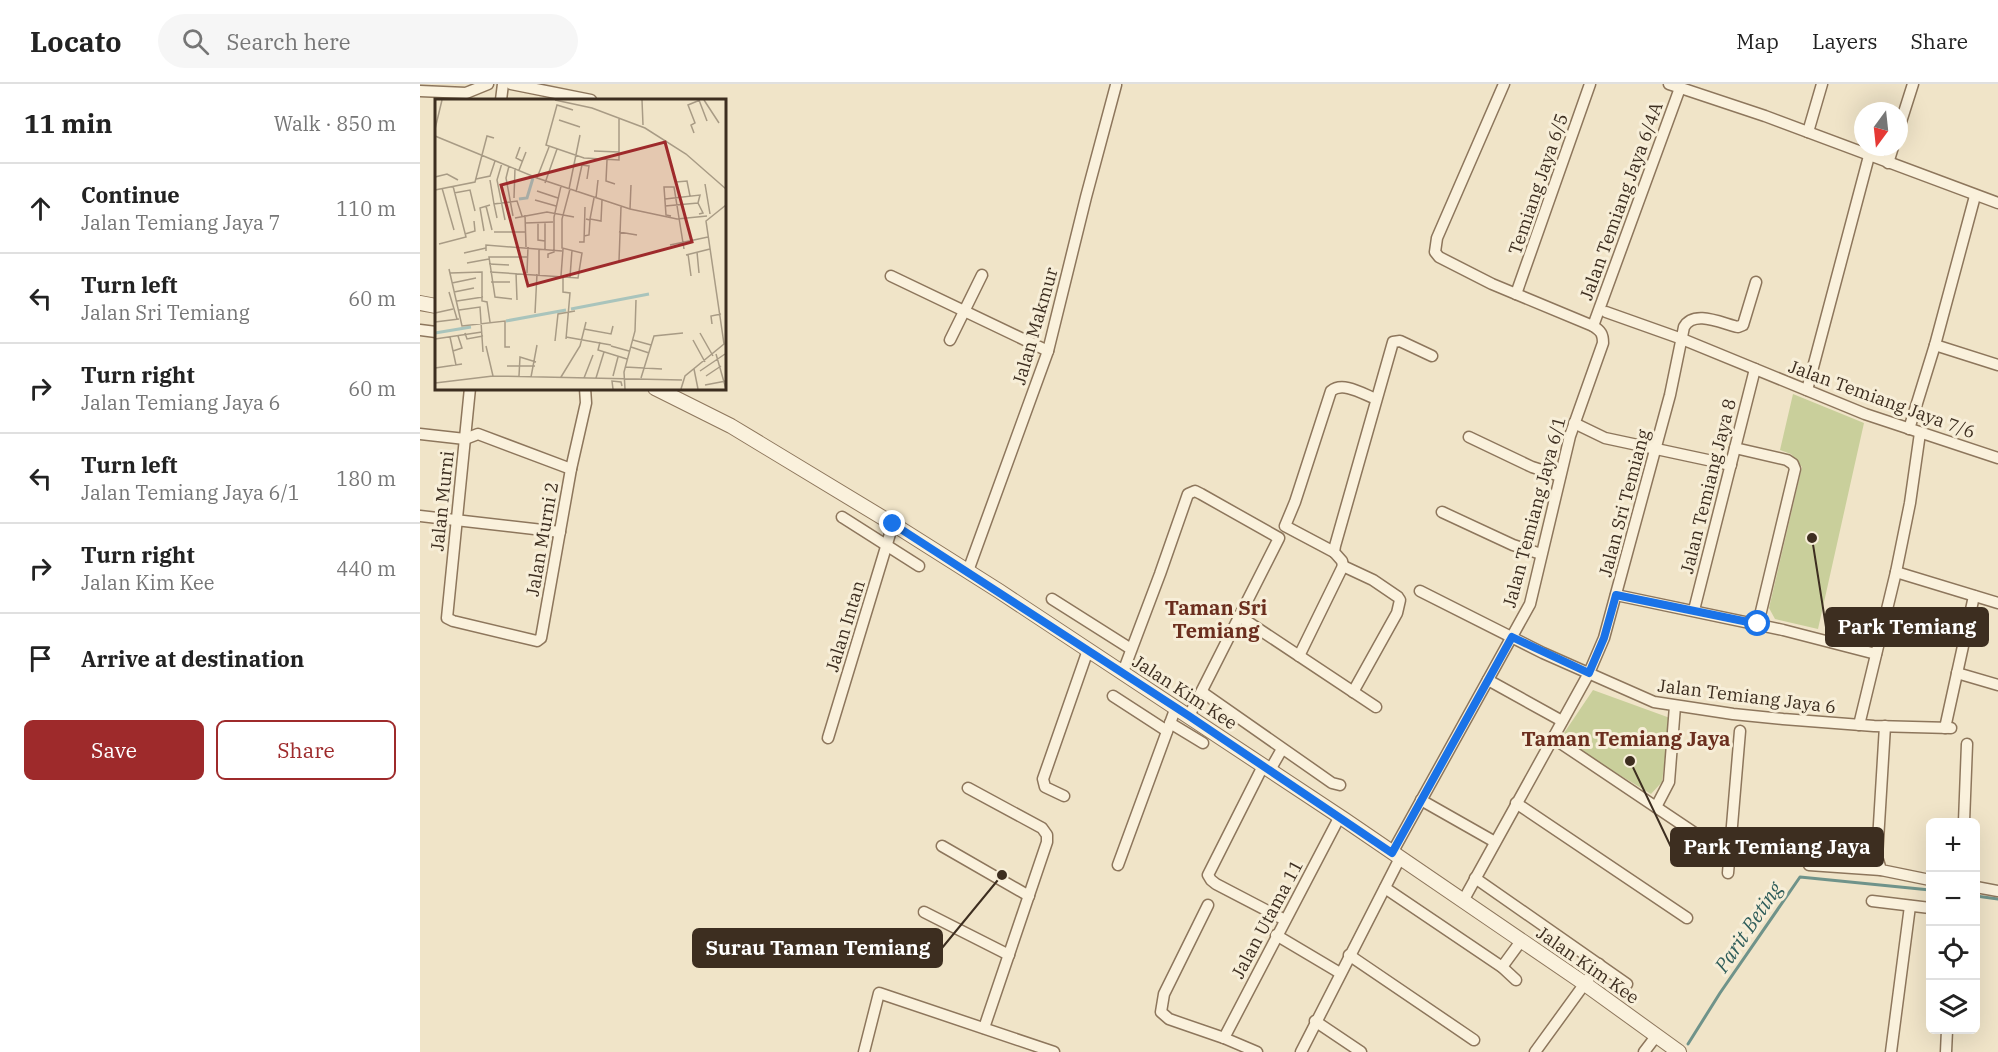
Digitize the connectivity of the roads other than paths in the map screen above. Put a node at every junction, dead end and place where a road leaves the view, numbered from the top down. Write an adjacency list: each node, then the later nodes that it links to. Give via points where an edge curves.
1 (488, 84): 11 (street, via 466,93)
2 (503, 84): 12 (street)
3 (511, 84): 13 (street)
4 (1504, 84): 25 (street, via 1437,238 1435,252 1492,285)
5 (1590, 84): 25 (street, Temiang Jaya 6/5)
6 (1669, 84): 10 (street)
7 (1822, 84): 15 (street)
8 (1913, 84): 14 (street)
9 (1116, 85): 36 (street, Jalan Makmur)
10 (1680, 88): 15 (street); 30 (street, Jalan Temiang Jaya 6/4A)
11 (420, 92)
12 (501, 99)
13 (586, 99)
14 (1907, 102)
15 (1809, 132): 16 (street)
16 (1854, 150)
17 (1869, 156): 19 (street); 43 (street)
18 (1890, 156): 19 (street)
19 (1888, 163): 20 (street)
20 (1975, 196): 21 (street); 35 (street)
21 (1998, 203)
22 (982, 275): 28 (street)
23 (891, 276): 28 (street)
24 (1756, 282): 33 (street, Jalan Sri Temiang, via 1743,325 1696,318 1686,323)
25 (1516, 294): 30 (street)
26 (420, 303): 27 (street)
27 (435, 306)
28 (965, 311): 34 (street); 36 (street)
29 (1606, 312): 33 (street, Jalan Temiang Jaya 7/6)
30 (1597, 328): 45 (street, Jalan Temiang Jaya 6/1, via 1603,344)
31 (420, 330): 32 (street)
32 (435, 332)
33 (1682, 339): 39 (street, Jalan Temiang Jaya 7/6); 51 (street, Jalan Sri Temiang)
34 (950, 340)
35 (1935, 345): 38 (street); 46 (street)
36 (1048, 351): 67 (street, Jalan Makmur)
37 (1432, 356): 44 (street, via 1400,341 1393,342)
38 (1998, 365)
39 (1755, 369): 43 (street, Jalan Temiang Jaya 7/6); 50 (street, Jalan Temiang Jaya 8)
40 (470, 390): 49 (street, Jalan Murni)
41 (585, 390): 54 (street, via 586,403)
42 (659, 390): 60 (street, Jalan Kim Kee, via 731,426)
43 (1807, 390): 46 (street, Jalan Temiang Jaya 7/6)
44 (1376, 399): 63 (street); 63 (street, via 1343,386 1331,391 1285,526)
45 (1574, 423): 51 (street, via 1605,438); 55 (street, Jalan Temiang Jaya 6/1)
46 (1915, 431): 52 (street, Jalan Temiang Jaya 7/6); 68 (street, via 1910,503)
47 (420, 434): 49 (street, Jalan Murni 2)
48 (1469, 437): 55 (street)
49 (465, 439): 54 (street, Jalan Murni 2, via 478,434); 59 (street, Jalan Murni)
50 (1735, 448): 53 (street, Jalan Temiang Jaya 8); 77 (street, via 1787,460 1795,469)
51 (1655, 449): 53 (street); 70 (street, Jalan Sri Temiang)
52 (1998, 458)
53 (1731, 465): 74 (street, Jalan Temiang Jaya 8)
54 (571, 469): 61 (street, Jalan Murni 2)
55 (1560, 476): 64 (street, Jalan Temiang Jaya 6/1)
56 (1442, 512): 64 (street)
57 (420, 516): 59 (street)
58 (842, 516): 62 (street)
59 (457, 521): 61 (street); 76 (street, Jalan Murni)
60 (893, 524): 62 (street, Jalan Intan); 67 (street, Jalan Kim Kee)
61 (560, 532): 76 (street, Jalan Murni 2, via 540,640)
62 (886, 546): 65 (street); 100 (street, Jalan Intan)
63 (1334, 552): 66 (street)
64 (1541, 554): 78 (street, Jalan Temiang Jaya 6/1, via 1530,604)
65 (919, 566)
66 (1343, 566): 82 (street); 89 (street, via 1373,580 1400,600 1397,613)
67 (968, 572): 80 (street, Jalan Kim Kee)
68 (1896, 572): 71 (street); 81 (street)
69 (1420, 591): 78 (street, Jalan Temiang Jaya 6)
70 (1616, 595): 74 (street); 84 (street, Jalan Sri Temiang)
71 (1974, 596): 73 (street); 85 (street)
72 (1052, 599): 79 (street)
73 (1998, 601)
74 (1694, 610): 77 (street)
75 (1239, 616): 79 (street, via 1279,538 1191,492); 82 (street); 88 (street)
76 (447, 618)
77 (1758, 624): 81 (street)
78 (1512, 637): 84 (street, Jalan Temiang Jaya 6); 86 (street, Jalan Temiang Jaya 6/1)
79 (1131, 649): 83 (street)
80 (1088, 650): 83 (street, Jalan Kim Kee); 108 (street, via 1043,779 1045,787)
81 (1876, 654): 96 (street)
82 (1299, 656): 89 (street)
83 (1123, 672): 92 (street, Jalan Kim Kee)
84 (1589, 673): 91 (street, Jalan Temiang Jaya 6, via 1641,698); 95 (street, Jalan Sri Temiang)
85 (1957, 673): 87 (street); 97 (street, Jalan Temiang Jaya 6, via 1948,728)
86 (1488, 680): 95 (street); 109 (street, Jalan Temiang Jaya 6/1)
87 (1998, 685)
88 (1202, 692): 94 (street); 104 (street)
89 (1353, 692): 93 (street)
90 (1113, 696): 98 (street)
91 (1675, 706): 96 (street, Jalan Temiang Jaya 6); 111 (street, via 1669,782)
92 (1176, 707): 94 (street, Jalan Kim Kee); 98 (street)
93 (1376, 707)
94 (1189, 716): 105 (street, Jalan Kim Kee)
95 (1563, 721): 101 (street, Jalan Sri Temiang)
96 (1859, 725): 97 (street, Jalan Temiang Jaya 6)
97 (1885, 726): 120 (street, via 1877,857)
98 (1168, 727): 102 (street); 118 (street)
99 (1740, 731): 115 (street)
100 (828, 738)
101 (1553, 738): 110 (street, Jalan Sri Temiang); 111 (street)
102 (1203, 743)
103 (1967, 744): 113 (street)
104 (1282, 749): 105 (street); 106 (street, via 1332,783)
105 (1266, 768): 112 (street, Jalan Kim Kee); 135 (street, via 1208,875 1216,884)
106 (1340, 784)
107 (968, 788): 127 (street, via 1042,828 1047,835)
108 (1064, 796)
109 (1421, 800): 114 (street); 117 (street, Jalan Temiang Jaya 6/1)
110 (1516, 803): 114 (street, Jalan Sri Temiang); 134 (street)
111 (1656, 807): 115 (street, via 1702,838)
112 (1340, 816): 117 (street, Jalan Kim Kee); 135 (street, Jalan Utama 11)
113 (1964, 818)
114 (1495, 842): 122 (street, Jalan Sri Temiang)
115 (1730, 843): 121 (street)
116 (942, 846): 127 (street)
117 (1396, 855): 124 (street, Jalan Temiang Jaya 6/1); 128 (street, Jalan Kim Kee)
118 (1118, 865)
119 (1809, 865): 120 (street)
120 (1881, 870): 123 (street)
121 (1728, 873)
122 (1475, 878): 128 (street, Jalan Sri Temiang); 140 (street)
123 (1926, 879)
124 (1385, 888): 139 (street, Jalan Temiang Jaya 6/1); 141 (street)
125 (1980, 888): 126 (street)
126 (1998, 891)
127 (1029, 896): 138 (street)
128 (1463, 901): 137 (street, Jalan Kim Kee)
129 (1872, 901): 131 (street)
130 (1208, 904): 150 (street, via 1164,994 1161,1012)
131 (1910, 906): 132 (street); 160 (street)
132 (1926, 908)
133 (924, 912): 138 (street)
134 (1687, 918)
135 (1285, 920): 136 (street, Jalan Utama 11)
136 (1276, 935): 142 (street); 150 (street, Jalan Utama 11)
137 (1521, 941): 141 (street); 144 (street, Jalan Kim Kee)
138 (1009, 955): 147 (street)
139 (1349, 955): 142 (street, Jalan Temiang Jaya 6/1); 151 (street)
140 (1599, 964): 144 (street); 145 (street)
141 (1502, 967): 143 (street)
142 (1340, 973): 146 (street, Jalan Temiang Jaya 6/1)
143 (1516, 980)
144 (1584, 984): 149 (street, Jalan Kim Kee); 157 (street)
145 (1627, 984)
146 (1316, 1021): 155 (street, Jalan Temiang Jaya 6/1); 156 (street)
147 (984, 1028): 152 (street, via 879,993); 153 (street)
148 (1947, 1034): 161 (street)
149 (1657, 1035): 158 (street); 159 (street, Jalan Kim Kee)
150 (1224, 1038): 154 (street)
151 (1474, 1040)
152 (864, 1052)
153 (1054, 1052)
154 (1257, 1052)
155 (1301, 1052)
156 (1361, 1052)
157 (1535, 1052)
158 (1644, 1052)
159 (1679, 1052)
160 (1891, 1052)
161 (1946, 1052)

